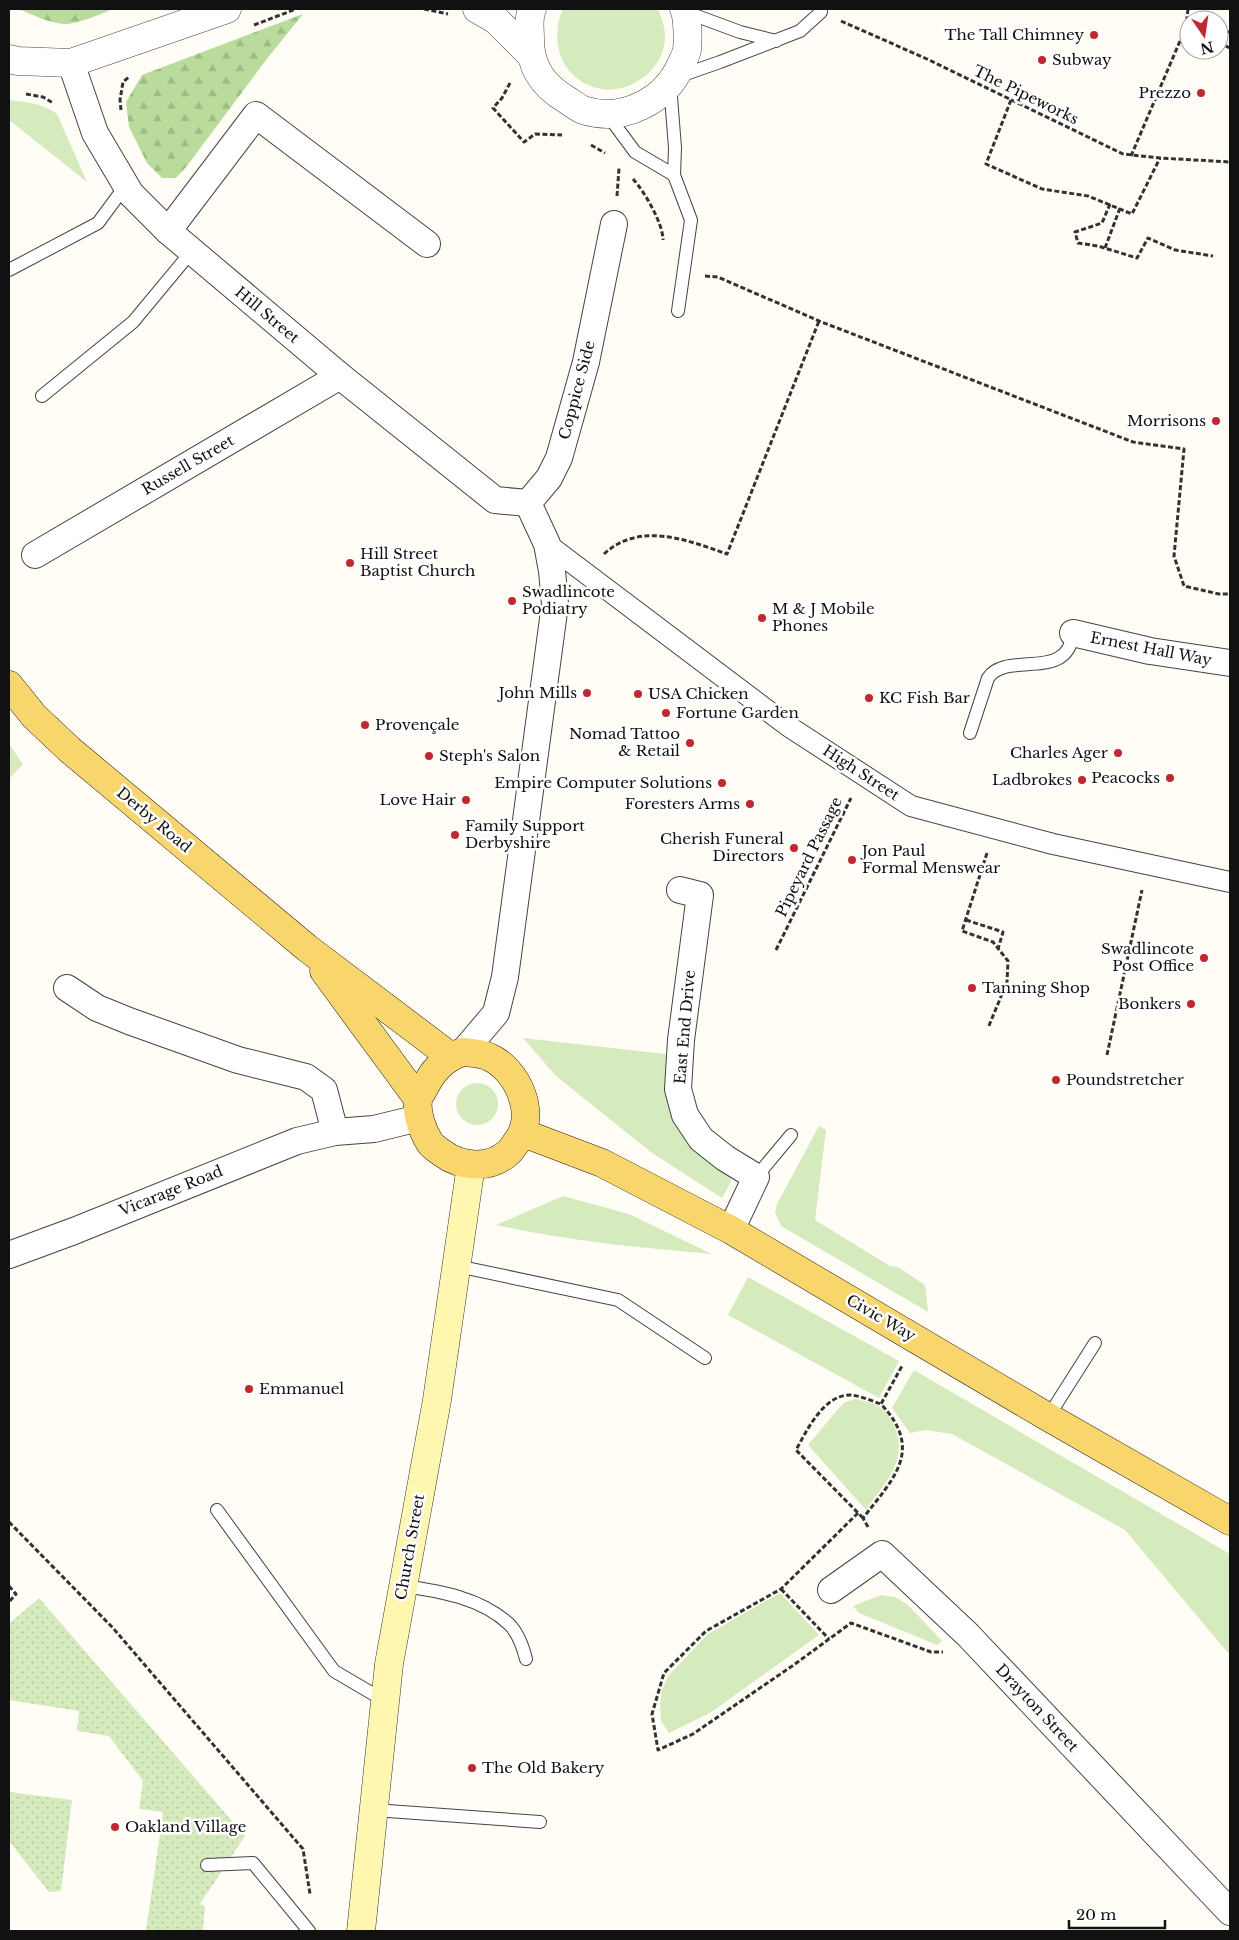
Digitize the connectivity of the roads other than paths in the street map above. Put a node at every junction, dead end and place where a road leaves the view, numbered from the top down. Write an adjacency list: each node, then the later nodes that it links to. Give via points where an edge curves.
1 (226, 9): 9 (street)
2 (477, 9): 7 (street, via 496,20)
3 (532, 9): 7 (street, via 529,15)
4 (685, 10): 6 (lane, via 740,32); 10 (street, via 687,51)
5 (821, 10): 6 (lane, via 800,31)
6 (776, 41): 10 (lane)
7 (530, 54): 11 (street, via 535,68 552,91 583,110)
8 (9, 59): 9 (street)
9 (71, 63): 13 (street, Hill Street, via 95,133)
10 (673, 80): 11 (street, via 647,104); 12 (lane)
11 (606, 114): 12 (lane, via 635,152)
12 (674, 175): 19 (lane, via 692,220)
13 (126, 185): 15 (street, Hill Street); 18 (lane, via 98,222)
14 (614, 224): 22 (street, Coppice Side, via 586,362 559,458 549,478)
15 (168, 231): 16 (street, via 256,115); 17 (street, Hill Street)
16 (427, 244)
17 (192, 251): 20 (street, Hill Street); 21 (lane, via 133,322)
18 (9, 270)
19 (678, 311)
20 (340, 376): 22 (street, Hill Street, via 496,500); 24 (street, Russell Street)
21 (42, 396)
22 (528, 503): 23 (street)
23 (547, 544): 29 (street, High Street, via 788,726 911,806 1054,844); 33 (street, via 555,604 504,977 496,1012)
24 (35, 555)
25 (1073, 633): 26 (street, Ernest Hall Way, via 1150,651); 28 (lane, via 1072,645 1054,660 992,671)
26 (1230, 663)
27 (9, 685): 31 (main road, Derby Road, via 34,716 70,750)
28 (970, 734)
29 (1230, 882)
30 (680, 890): 39 (street, East End Drive, via 700,895 681,1040 678,1089 685,1114 701,1139)
31 (307, 948): 33 (main road, Derby Road); 34 (main road, Derby Road)
32 (67, 988): 35 (street, via 97,1008 129,1021 238,1060 306,1077 324,1090)
33 (456, 1054): 34 (main road, via 430,1075); 36 (main road, via 488,1056 502,1064 521,1091 526,1110)
34 (419, 1108): 35 (street, Vicarage Road, via 374,1128); 38 (main road, via 431,1145 450,1159)
35 (335, 1132): 41 (street, Vicarage Road, via 297,1141)
36 (523, 1133): 38 (main road, via 508,1153 490,1162); 40 (main road, Civic Way, via 602,1163)
37 (790, 1135): 39 (lane)
38 (472, 1165): 42 (main road, Church Street)
39 (756, 1177): 40 (street)
40 (732, 1230): 45 (main road, Civic Way)
41 (9, 1255)
42 (457, 1266): 44 (lane, via 618,1300); 48 (main road, Church Street, via 437,1400)
43 (1095, 1343): 45 (lane)
44 (705, 1358)
45 (1048, 1417): 47 (main road, Civic Way)
46 (217, 1510): 51 (lane, via 334,1671)
47 (1228, 1516)
48 (403, 1586): 50 (lane, via 439,1591 486,1608 510,1625 523,1645); 51 (main road, Church Street)
49 (831, 1590): 55 (street, Drayton Street, via 882,1554 968,1635)
50 (526, 1659)
51 (385, 1701): 52 (main road, Church Street)
52 (374, 1810): 53 (lane); 57 (main road, Church Street)
53 (540, 1822)
54 (207, 1865): 56 (lane, via 253,1864)
55 (1230, 1912)
56 (309, 1931)
57 (361, 1931)

